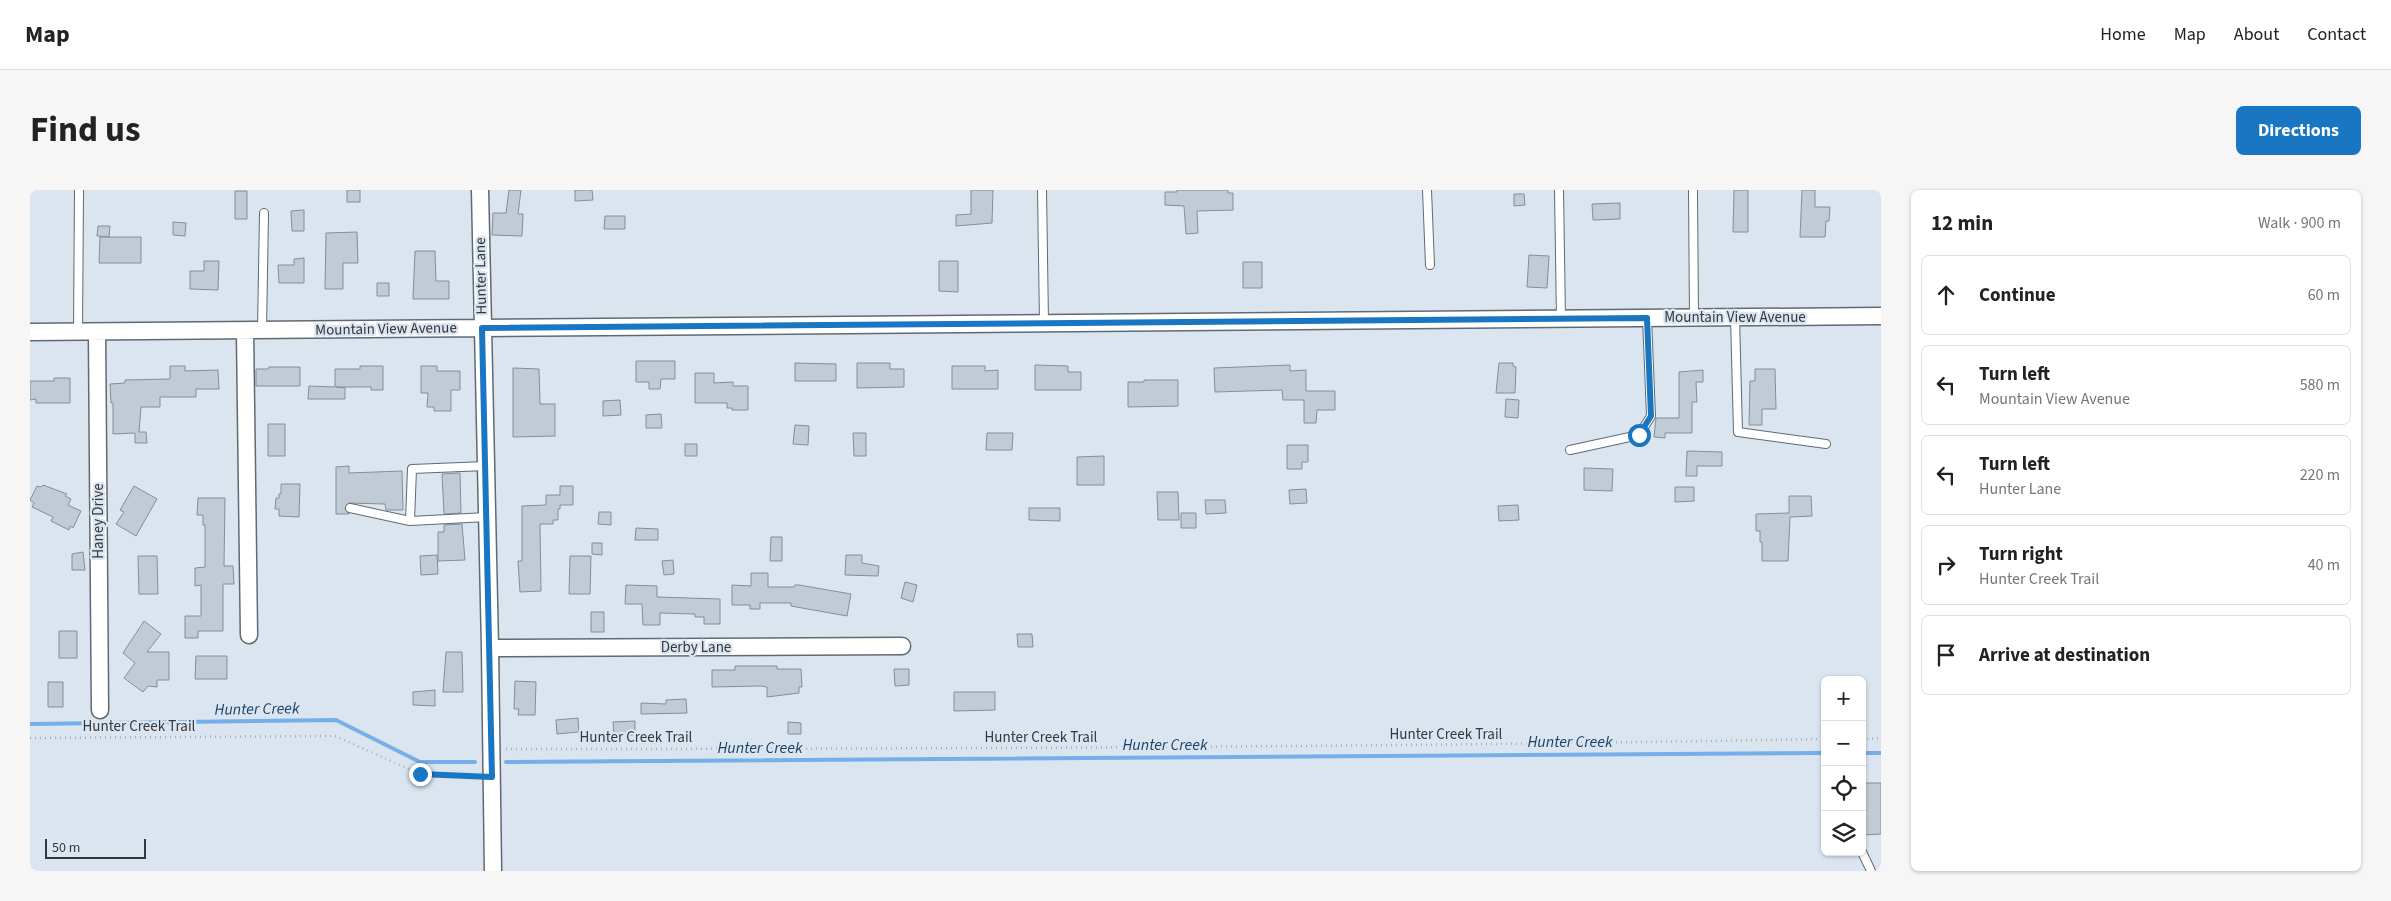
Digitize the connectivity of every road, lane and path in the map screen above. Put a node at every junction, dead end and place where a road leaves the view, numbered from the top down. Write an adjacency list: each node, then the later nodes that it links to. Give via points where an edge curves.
1 (79, 190): 19 (lane)
2 (480, 190): 15 (street, Hunter Lane)
3 (1042, 190): 14 (lane)
4 (1427, 190): 8 (lane)
5 (1559, 190): 13 (lane)
6 (1693, 190): 12 (lane)
7 (264, 213): 17 (lane)
8 (1430, 265)
9 (1881, 316): 10 (street, Mountain View Avenue)
10 (1735, 317): 12 (street, Mountain View Avenue); 21 (lane, via 1738,432)
11 (1647, 318): 12 (street, Mountain View Avenue); 13 (street, Mountain View Avenue); 22 (lane, via 1651,416 1639,435)
12 (1694, 318)
13 (1561, 319): 14 (street, Mountain View Avenue)
14 (1044, 323): 15 (street, Mountain View Avenue)
15 (482, 328): 17 (street, Mountain View Avenue); 23 (street, Hunter Lane)
16 (245, 331): 17 (street, Mountain View Avenue); 20 (street, Mountain View Avenue); 27 (street)
17 (262, 331)
18 (30, 332): 19 (street, Mountain View Avenue)
19 (78, 332): 20 (street, Mountain View Avenue)
20 (97, 332): 30 (street, Haney Drive)
21 (1826, 444)
22 (1570, 450)
23 (486, 466): 25 (street, Hunter Lane); 26 (lane, via 412,469)
24 (350, 508): 26 (lane)
25 (487, 517): 26 (lane); 29 (street, Hunter Lane)
26 (410, 521)
27 (248, 635)
28 (902, 646): 29 (street, Derby Lane)
29 (490, 648): 35 (street, Hunter Lane)
30 (100, 710)
31 (30, 738): 36 (path, Hunter Creek Trail, via 335,736 420,774)
32 (1881, 738): 34 (path)
33 (1821, 739): 35 (path, Hunter Creek Trail, via 1554,744)
34 (1866, 739)
35 (491, 749): 36 (street, Hunter Lane)
36 (492, 777): 38 (street, Hunter Lane)
37 (1864, 856): 39 (lane)
38 (492, 871)
39 (1871, 871)

